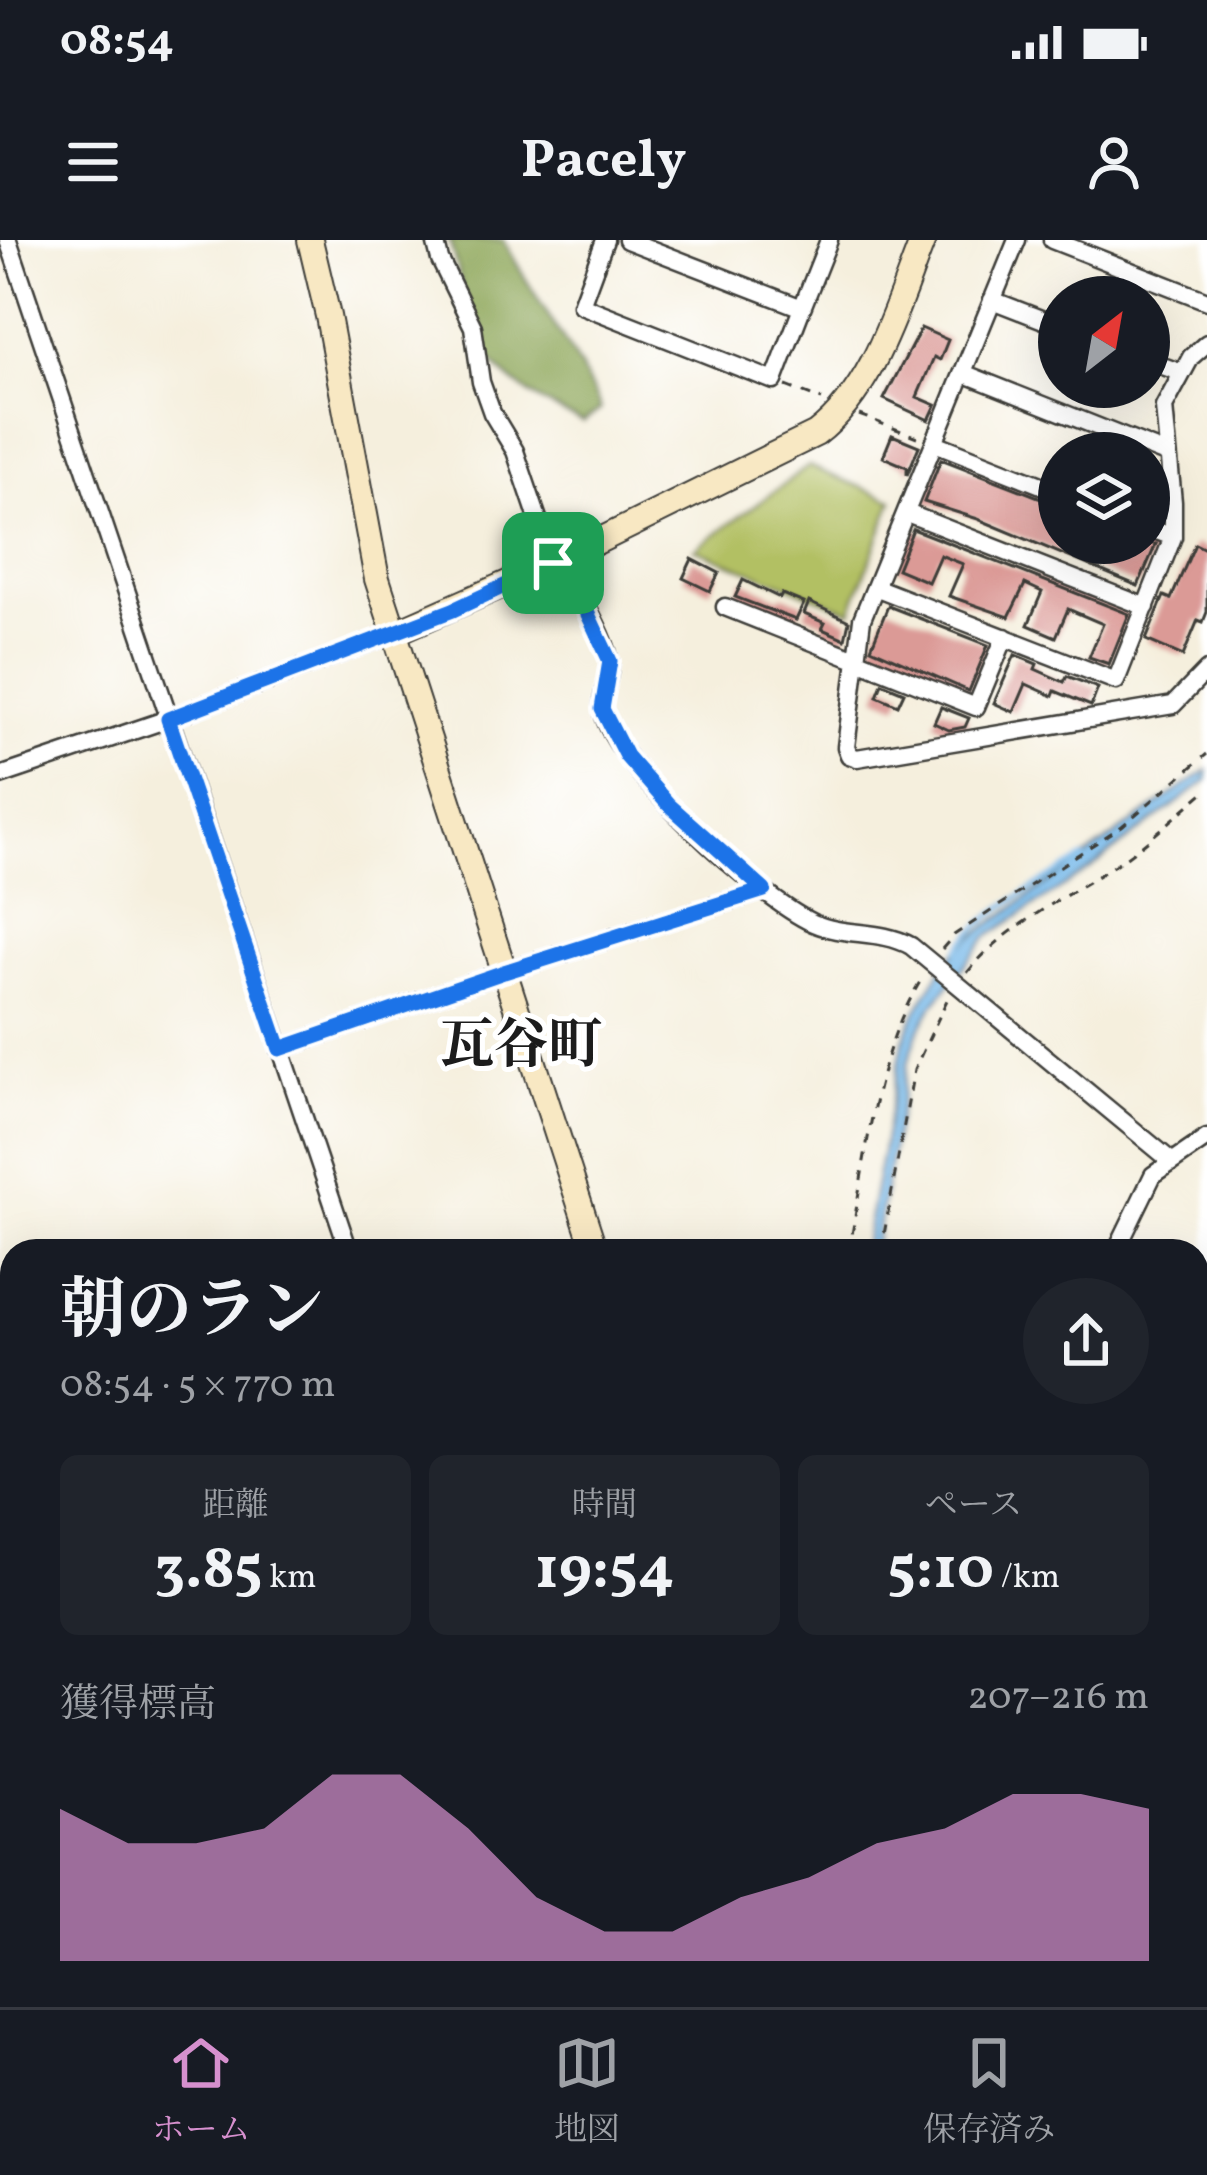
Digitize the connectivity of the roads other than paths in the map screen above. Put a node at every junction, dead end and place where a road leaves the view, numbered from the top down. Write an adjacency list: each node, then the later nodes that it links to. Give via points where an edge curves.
1 (8, 240): 34 (street)
2 (310, 240): 30 (street, via 376,579)
3 (435, 240): 26 (street, via 472,327 492,412)
4 (605, 240): 12 (street, via 581,305 773,381)
5 (627, 240): 12 (street)
6 (830, 240): 12 (street)
7 (923, 240): 26 (street, via 869,367 830,423)
8 (1017, 240): 10 (street)
9 (1052, 240): 11 (street)
10 (992, 300): 13 (street); 16 (street)
11 (1207, 301)
12 (802, 308)
13 (1038, 318)
14 (1207, 344): 17 (street)
15 (1170, 370): 17 (street)
16 (963, 373): 18 (street); 20 (street)
17 (1181, 374): 19 (street, via 1164,407)
18 (1111, 432)
19 (1165, 432)
20 (934, 443): 22 (street); 23 (street)
21 (1170, 481): 25 (street)
22 (1038, 485)
23 (908, 513): 27 (street); 28 (street)
24 (1170, 536): 25 (street)
25 (1173, 537): 28 (street)
26 (557, 561): 30 (street); 36 (street, via 610,661 602,709 626,756)
27 (875, 587): 31 (street); 32 (street)
28 (1146, 607): 31 (street, via 1116,681)
29 (724, 608): 32 (street)
30 (394, 633): 34 (street); 37 (street)
31 (1005, 637): 32 (street, via 976,707)
32 (857, 658): 33 (street, via 846,747 857,758 1173,705)
33 (1207, 670)
34 (168, 719): 35 (street); 38 (street)
35 (0, 776)
36 (764, 890): 37 (street); 40 (street, via 814,923 894,937)
37 (504, 972): 38 (street); 42 (street)
38 (280, 1049): 41 (street)
39 (1207, 1138): 40 (street)
40 (1170, 1160): 43 (street, via 1153,1175)
41 (345, 1239)
42 (591, 1239)
43 (1122, 1239)

